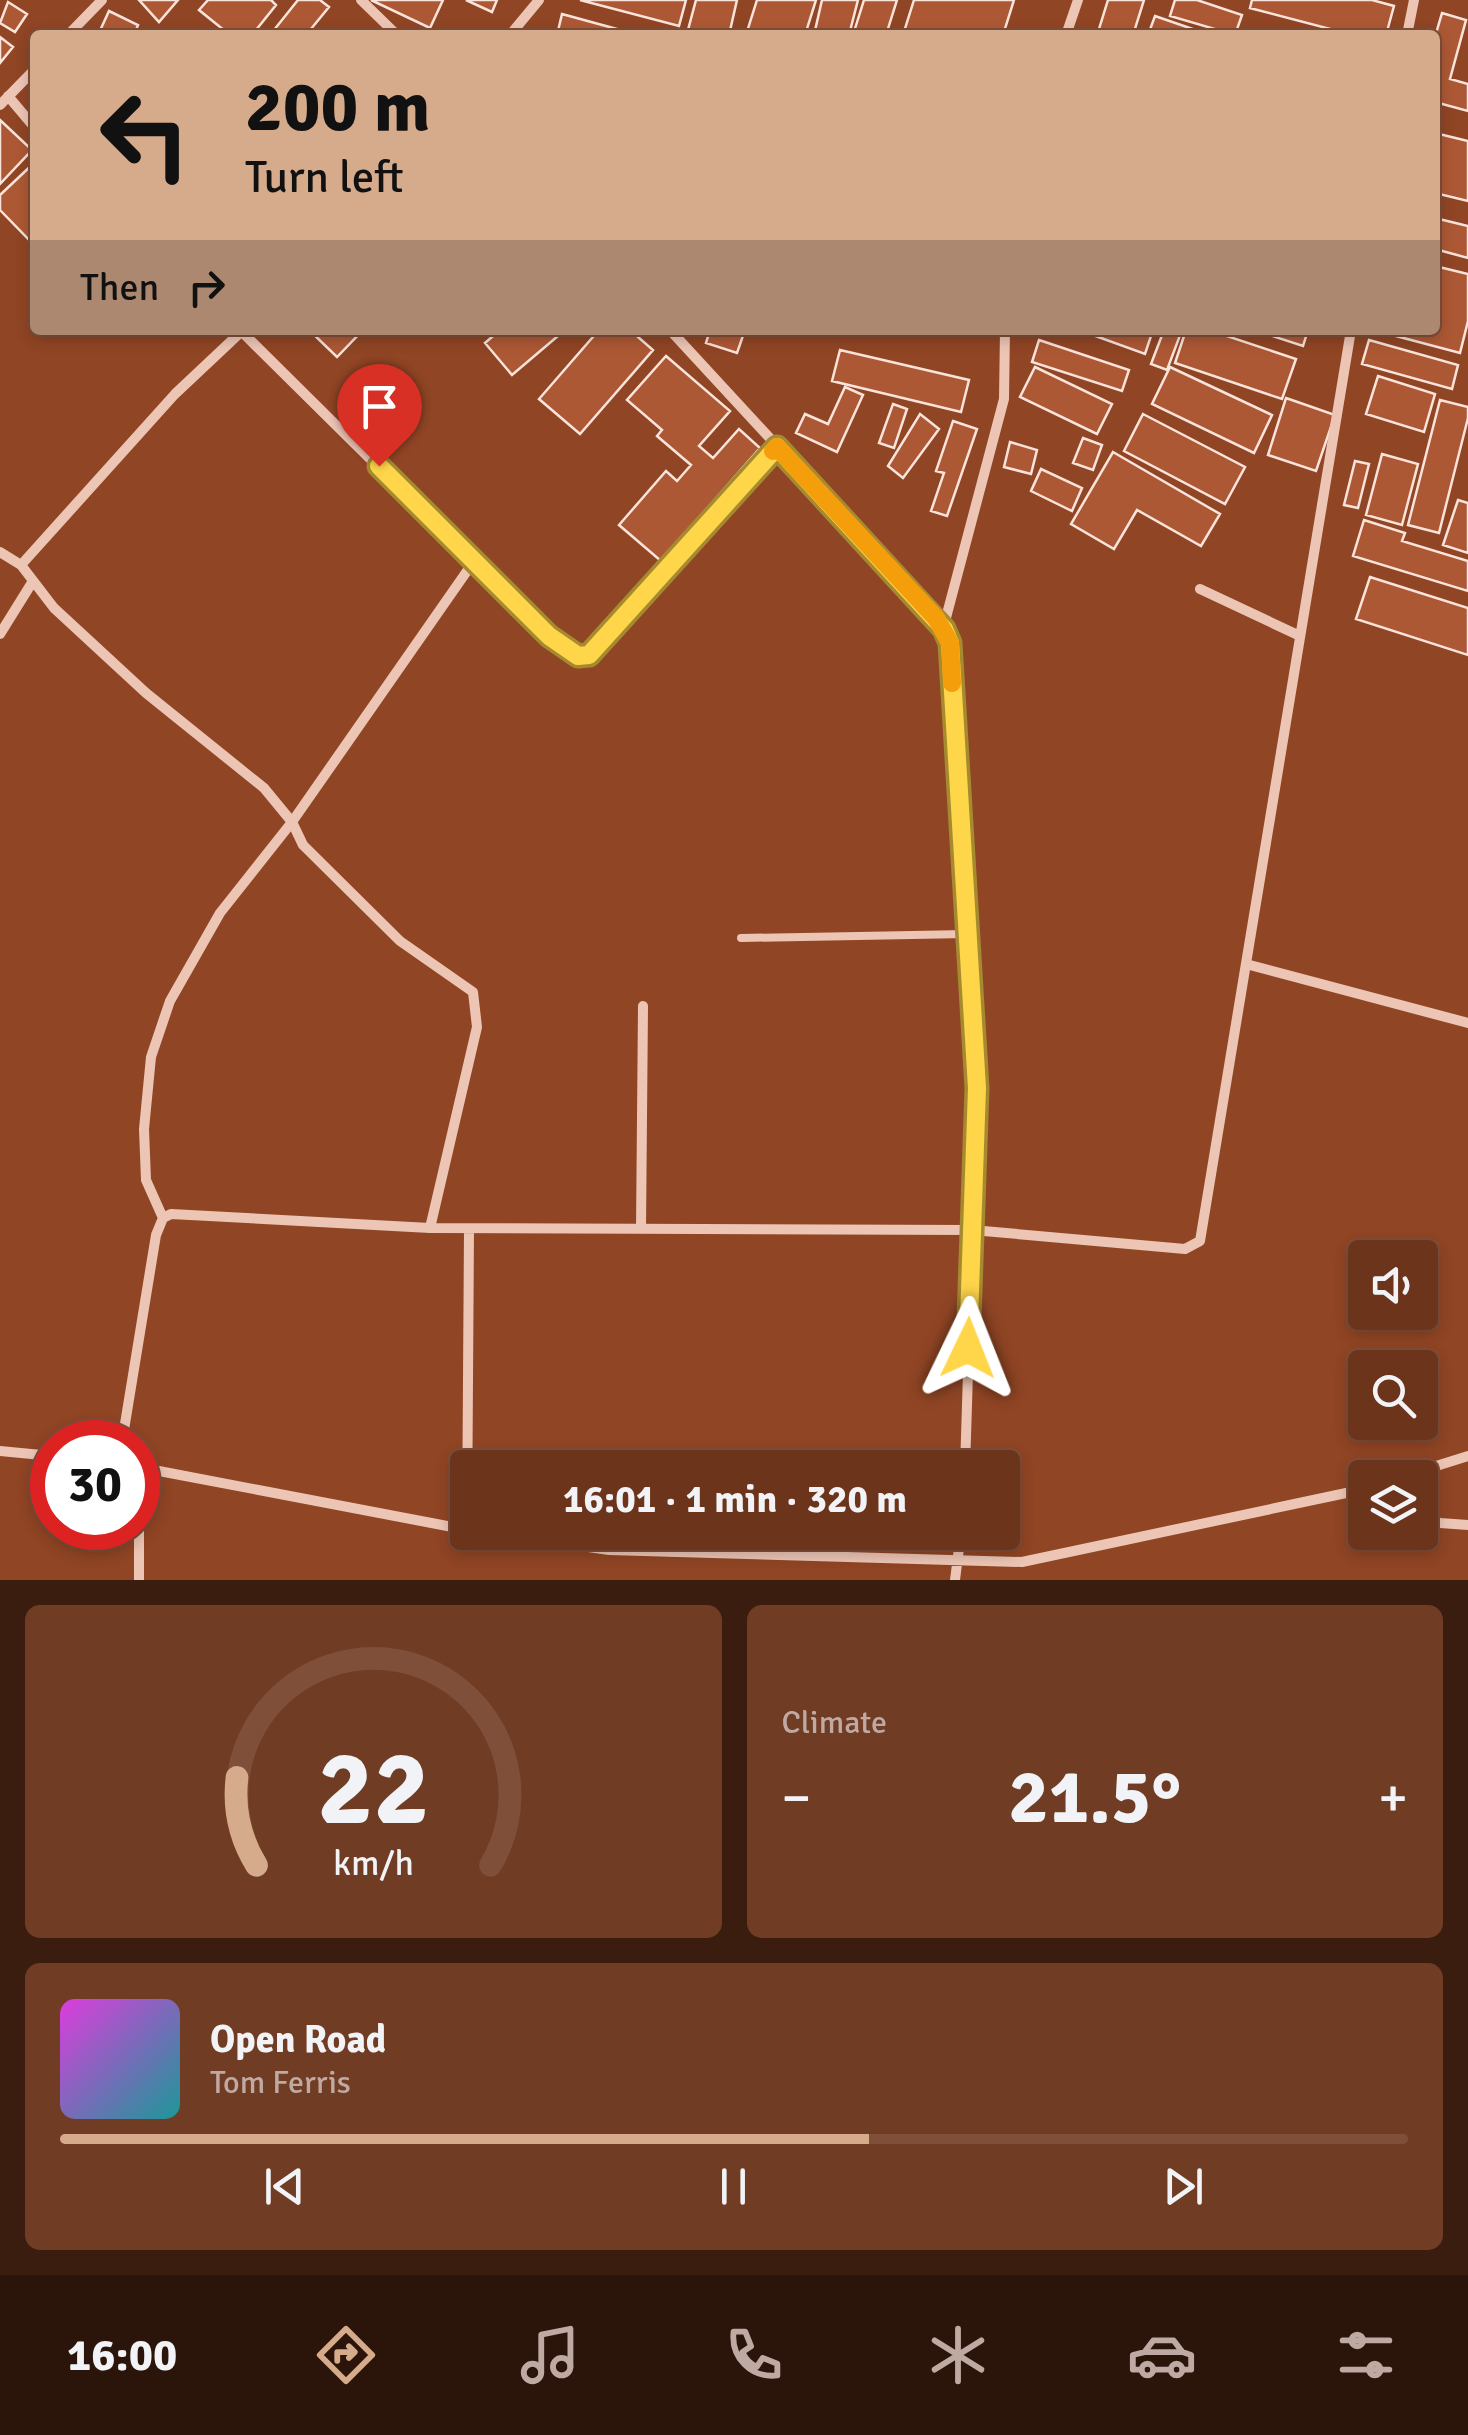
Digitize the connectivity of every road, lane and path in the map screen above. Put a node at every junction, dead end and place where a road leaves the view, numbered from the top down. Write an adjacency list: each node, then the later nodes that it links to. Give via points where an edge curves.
1 (361, 0): 7 (street)
2 (539, 0): 8 (street)
3 (1078, 0): 9 (street)
4 (1414, 0): 10 (street)
5 (96, 2): 6 (street)
6 (72, 30)
7 (392, 30)
8 (514, 30)
9 (1068, 30)
10 (1408, 30)
11 (30, 73): 12 (street)
12 (4, 100): 13 (street)
13 (30, 123)
14 (236, 335): 22 (street)
15 (246, 335): 21 (street)
16 (675, 335): 19 (street)
17 (1004, 335): 25 (street, via 1004,399)
18 (1350, 335): 27 (street)
19 (777, 447): 21 (street, via 589,655 569,652 549,636); 25 (street)
20 (0, 552): 22 (street)
21 (474, 561): 28 (street)
22 (20, 565): 23 (street)
23 (33, 581): 26 (street); 28 (street, via 146,694 264,788)
24 (1200, 589): 27 (street)
25 (944, 629): 29 (street)
26 (0, 634)
27 (1300, 636): 31 (street)
28 (292, 822): 34 (street, via 220,913 164,1020 152,1057 144,1129 146,1180); 35 (street, via 303,846 386,928 473,992 478,1005)
29 (967, 934): 30 (lane); 38 (street, via 977,1088)
30 (741, 938)
31 (1246, 964): 33 (street); 38 (street, via 1200,1241 1186,1250)
32 (643, 1006): 37 (street)
33 (1468, 1023)
34 (163, 1218): 35 (street, via 200,1213); 39 (street)
35 (430, 1228): 36 (street)
36 (469, 1228): 37 (street); 41 (street)
37 (641, 1229): 38 (street)
38 (972, 1230): 42 (street)
39 (126, 1420)
40 (0, 1450): 43 (street)
41 (468, 1450)
42 (966, 1450)
43 (30, 1453)
44 (1468, 1456): 45 (street)
45 (1438, 1465)
46 (160, 1472): 50 (street)
47 (1348, 1493): 54 (street, via 1022,1562)
48 (1438, 1521): 49 (street)
49 (1468, 1524)
50 (450, 1527)
51 (139, 1550): 55 (street)
52 (609, 1550): 54 (street)
53 (959, 1550): 54 (street)
54 (957, 1562): 56 (street)
55 (139, 1580)
56 (955, 1580)

